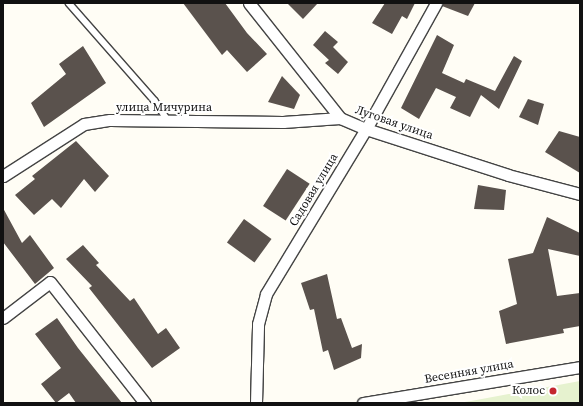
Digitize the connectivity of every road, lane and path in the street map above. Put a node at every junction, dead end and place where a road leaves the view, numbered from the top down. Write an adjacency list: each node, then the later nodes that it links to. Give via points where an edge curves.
1 (70, 3): 5 (lane, via 155,101)
2 (249, 3): 4 (street, Луговая улица)
3 (436, 3): 6 (street, Садовая улица)
4 (340, 118): 5 (street, улица Мичурина, via 283,122); 6 (street, Луговая улица)
5 (168, 120): 7 (street, улица Мичурина, via 110,120 84,124)
6 (366, 129): 8 (street, Луговая улица, via 508,175); 12 (street, Садовая улица, via 266,294 258,324)
7 (3, 176)
8 (580, 194)
9 (3, 318): 11 (street, via 50,282)
10 (580, 367): 13 (street, Весенняя улица)
11 (145, 403)
12 (256, 403)
13 (363, 403)

